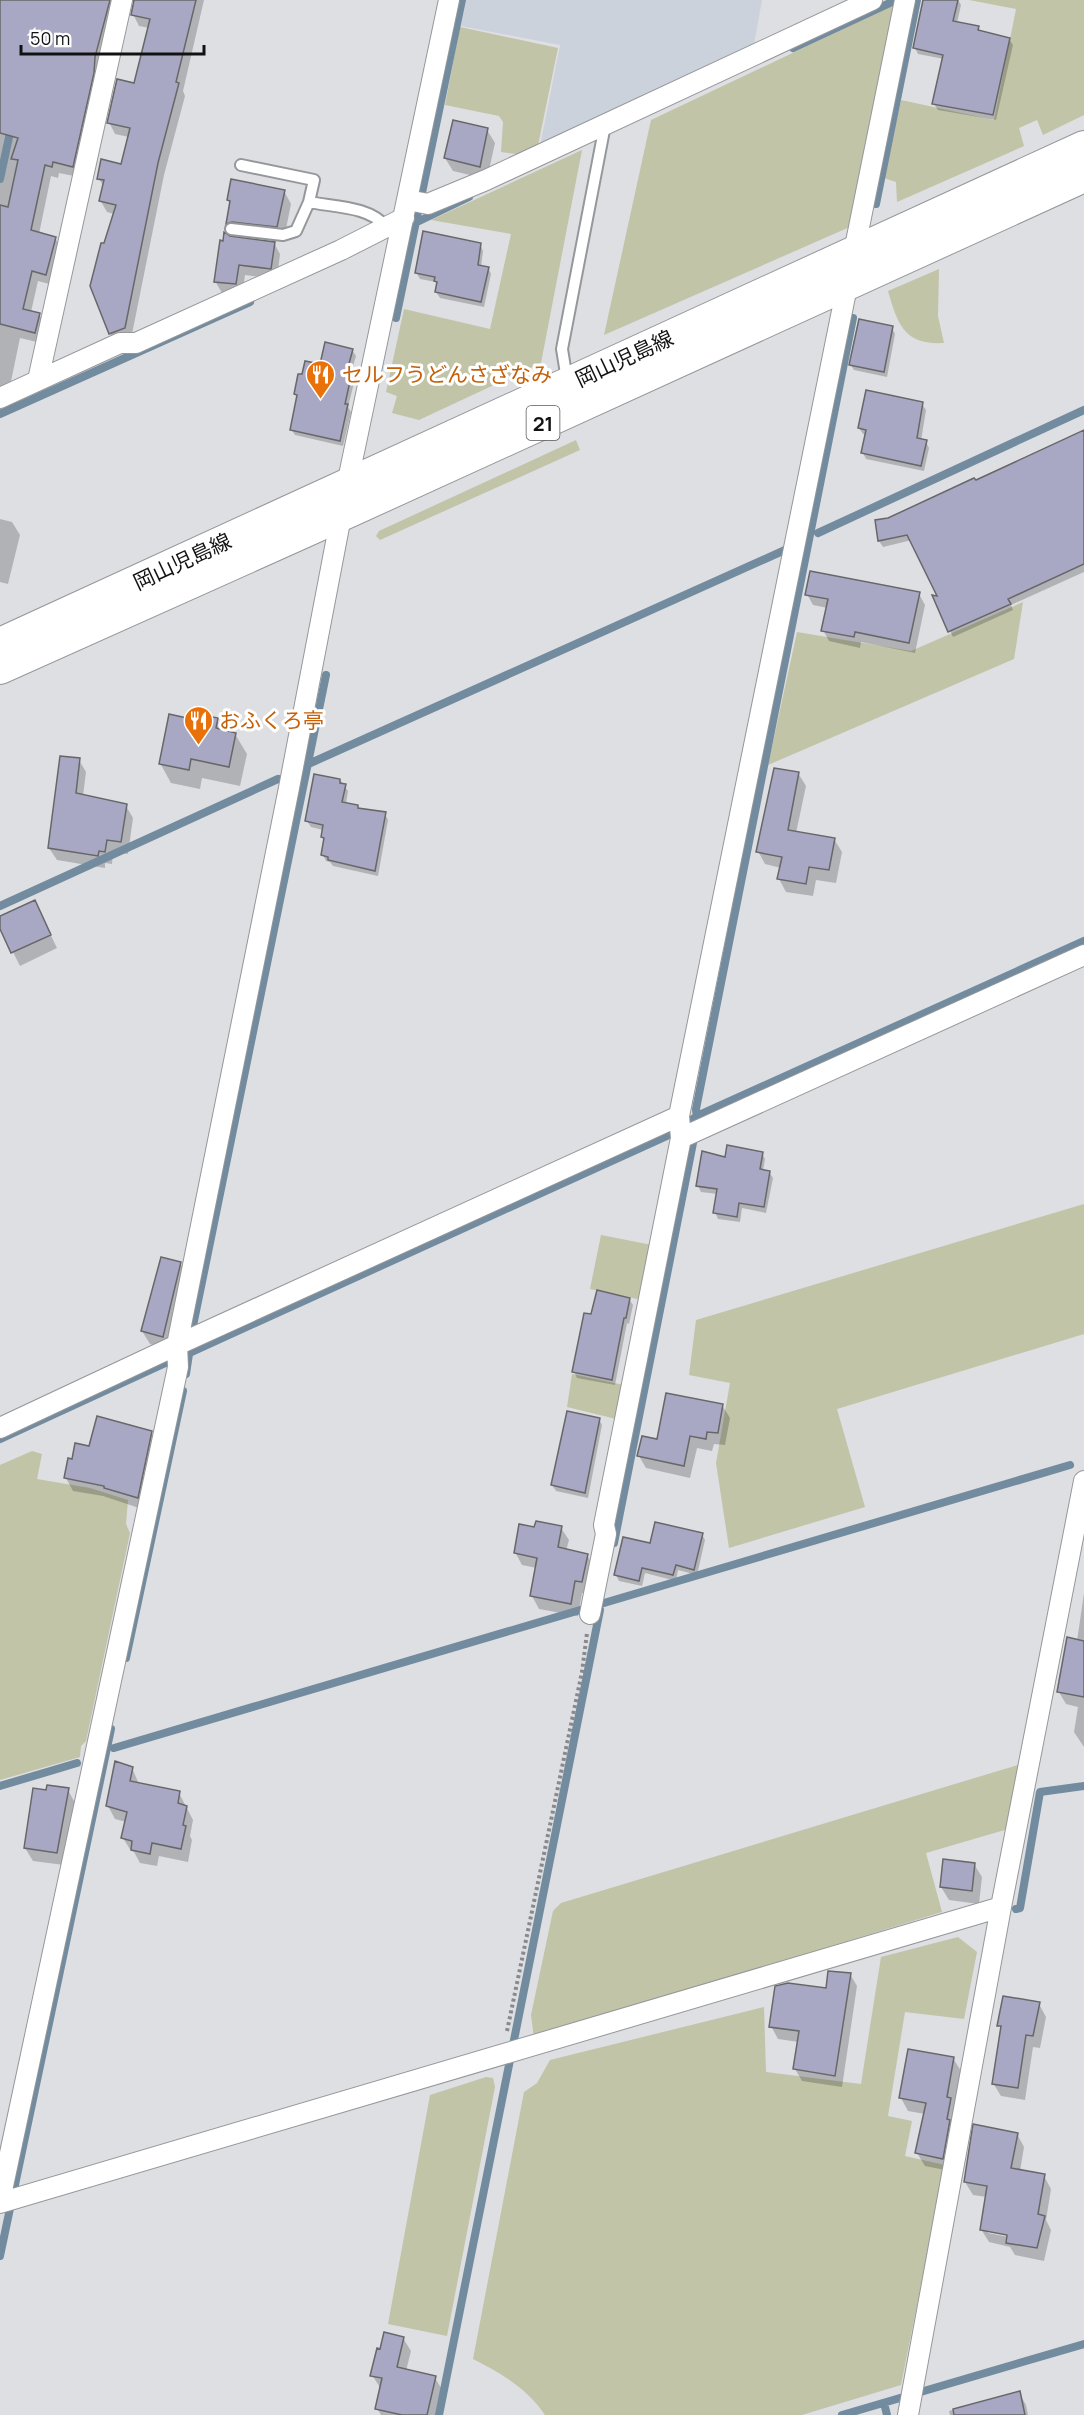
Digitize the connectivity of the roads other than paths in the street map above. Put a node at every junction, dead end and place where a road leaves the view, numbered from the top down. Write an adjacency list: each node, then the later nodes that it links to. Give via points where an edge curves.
1 (122, 0): 15 (street)
2 (449, 0): 10 (street)
3 (872, 0): 5 (street)
4 (905, 3): 13 (street)
5 (605, 128): 10 (street); 16 (lane, via 562,349)
6 (1084, 147): 13 (main road, 岡山児島線 / 21)
7 (241, 165): 9 (lane, via 314,180)
8 (1084, 176): 14 (main road, 岡山児島線 / 21)
9 (309, 202): 11 (lane, via 364,212 379,218); 12 (lane, via 296,231 283,235)
10 (414, 206): 11 (street); 18 (street)
11 (386, 227): 15 (street, via 190,319 136,342 120,343)
12 (231, 229)
13 (854, 252): 14 (street); 16 (main road, 岡山児島線 / 21)
14 (848, 284): 16 (main road, 岡山児島線 / 21); 22 (street)
15 (38, 380): 17 (street)
16 (570, 396): 18 (main road, 岡山児島線 / 21)
17 (0, 398)
18 (344, 500): 19 (main road, 岡山児島線 / 21); 20 (main road, 岡山児島線 / 21); 23 (street)
19 (0, 644)
20 (0, 668)
21 (1084, 955): 22 (street)
22 (686, 1129): 23 (street); 26 (street, via 604,1525 606,1534)
23 (182, 1348): 24 (street); 28 (street)
24 (0, 1428)
25 (1084, 1481): 27 (street)
26 (591, 1609)
27 (1001, 1907): 28 (street); 29 (street)
28 (6, 2200)
29 (908, 2410)

